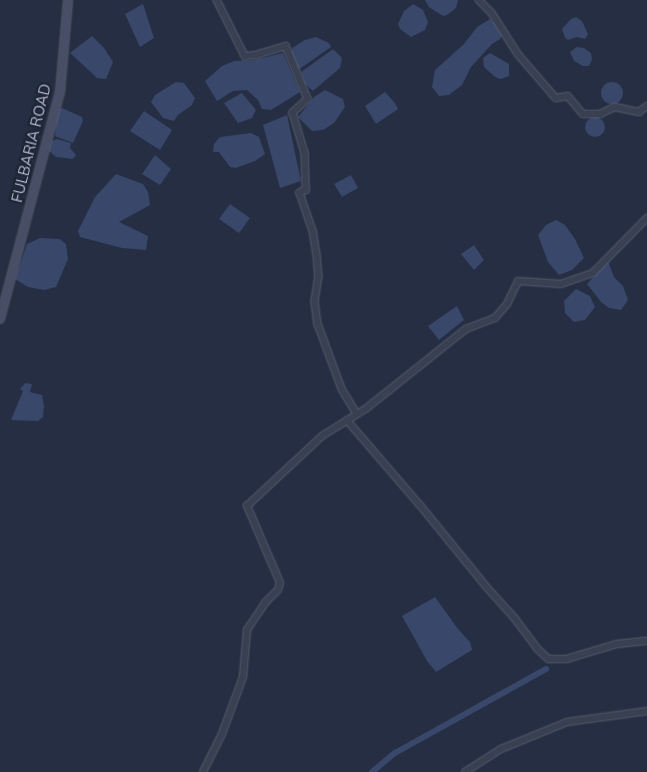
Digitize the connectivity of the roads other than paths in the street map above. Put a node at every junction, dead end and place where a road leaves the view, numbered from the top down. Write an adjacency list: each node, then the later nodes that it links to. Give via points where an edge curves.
1 (68, 0): 6 (main road, FULBARIA ROAD, via 60,92)
2 (217, 0): 7 (street, via 245,56 286,46 308,98 293,112 305,153 306,190 300,193 313,230 317,255 319,276 315,301 318,324 342,389)
3 (479, 0): 4 (street, via 492,13 518,54 556,98 568,96 583,114 600,114 615,107 639,112)
4 (647, 106)
5 (647, 218): 7 (street, via 593,273 561,284 518,281 507,304 495,318 466,329)
6 (0, 319)
7 (357, 414): 8 (street)
8 (348, 420): 9 (street, via 514,617 536,648 549,659 567,659 617,644); 11 (street, via 322,436 247,506 280,583 248,630 241,682 222,734)
9 (647, 641)
10 (647, 711): 12 (street, via 567,722 501,749)
11 (202, 772)
12 (465, 772)

